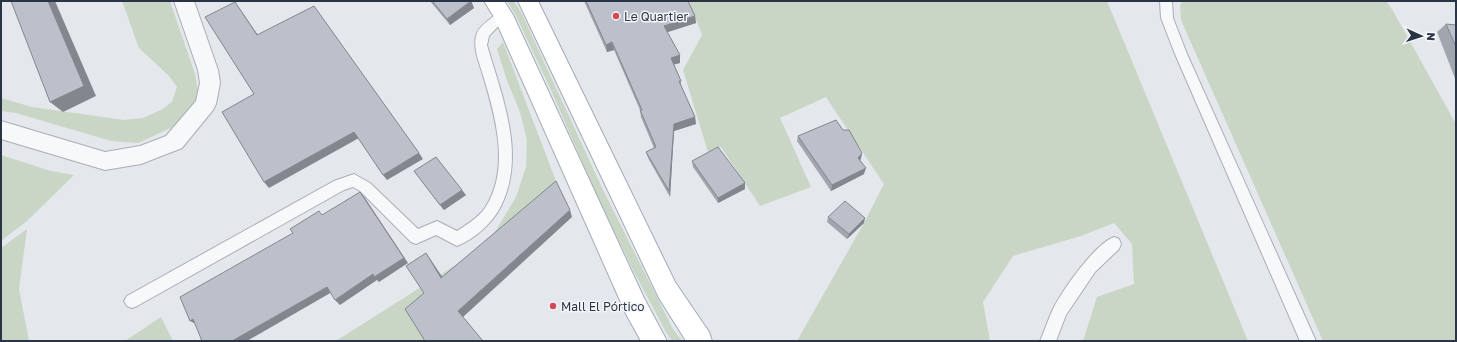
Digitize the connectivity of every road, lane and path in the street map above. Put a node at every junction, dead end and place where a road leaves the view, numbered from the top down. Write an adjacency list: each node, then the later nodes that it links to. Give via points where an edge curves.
1 (184, 1): 5 (street, via 208,70 210,83 206,104 174,142 141,155 105,161)
2 (528, 1): 9 (main road, via 667,290)
3 (1166, 1): 11 (lane, via 1167,18 1181,54)
4 (499, 8): 7 (lane, via 483,34 481,45 505,133 506,164 501,190 490,212 474,229 457,239 437,228 416,236 365,187 354,180 338,185); 8 (main road, via 635,306)
5 (1, 130)
6 (1114, 244): 10 (lane, via 1090,267 1060,311)
7 (132, 301)
8 (656, 341)
9 (700, 341)
10 (1048, 341)
11 (1308, 341)

